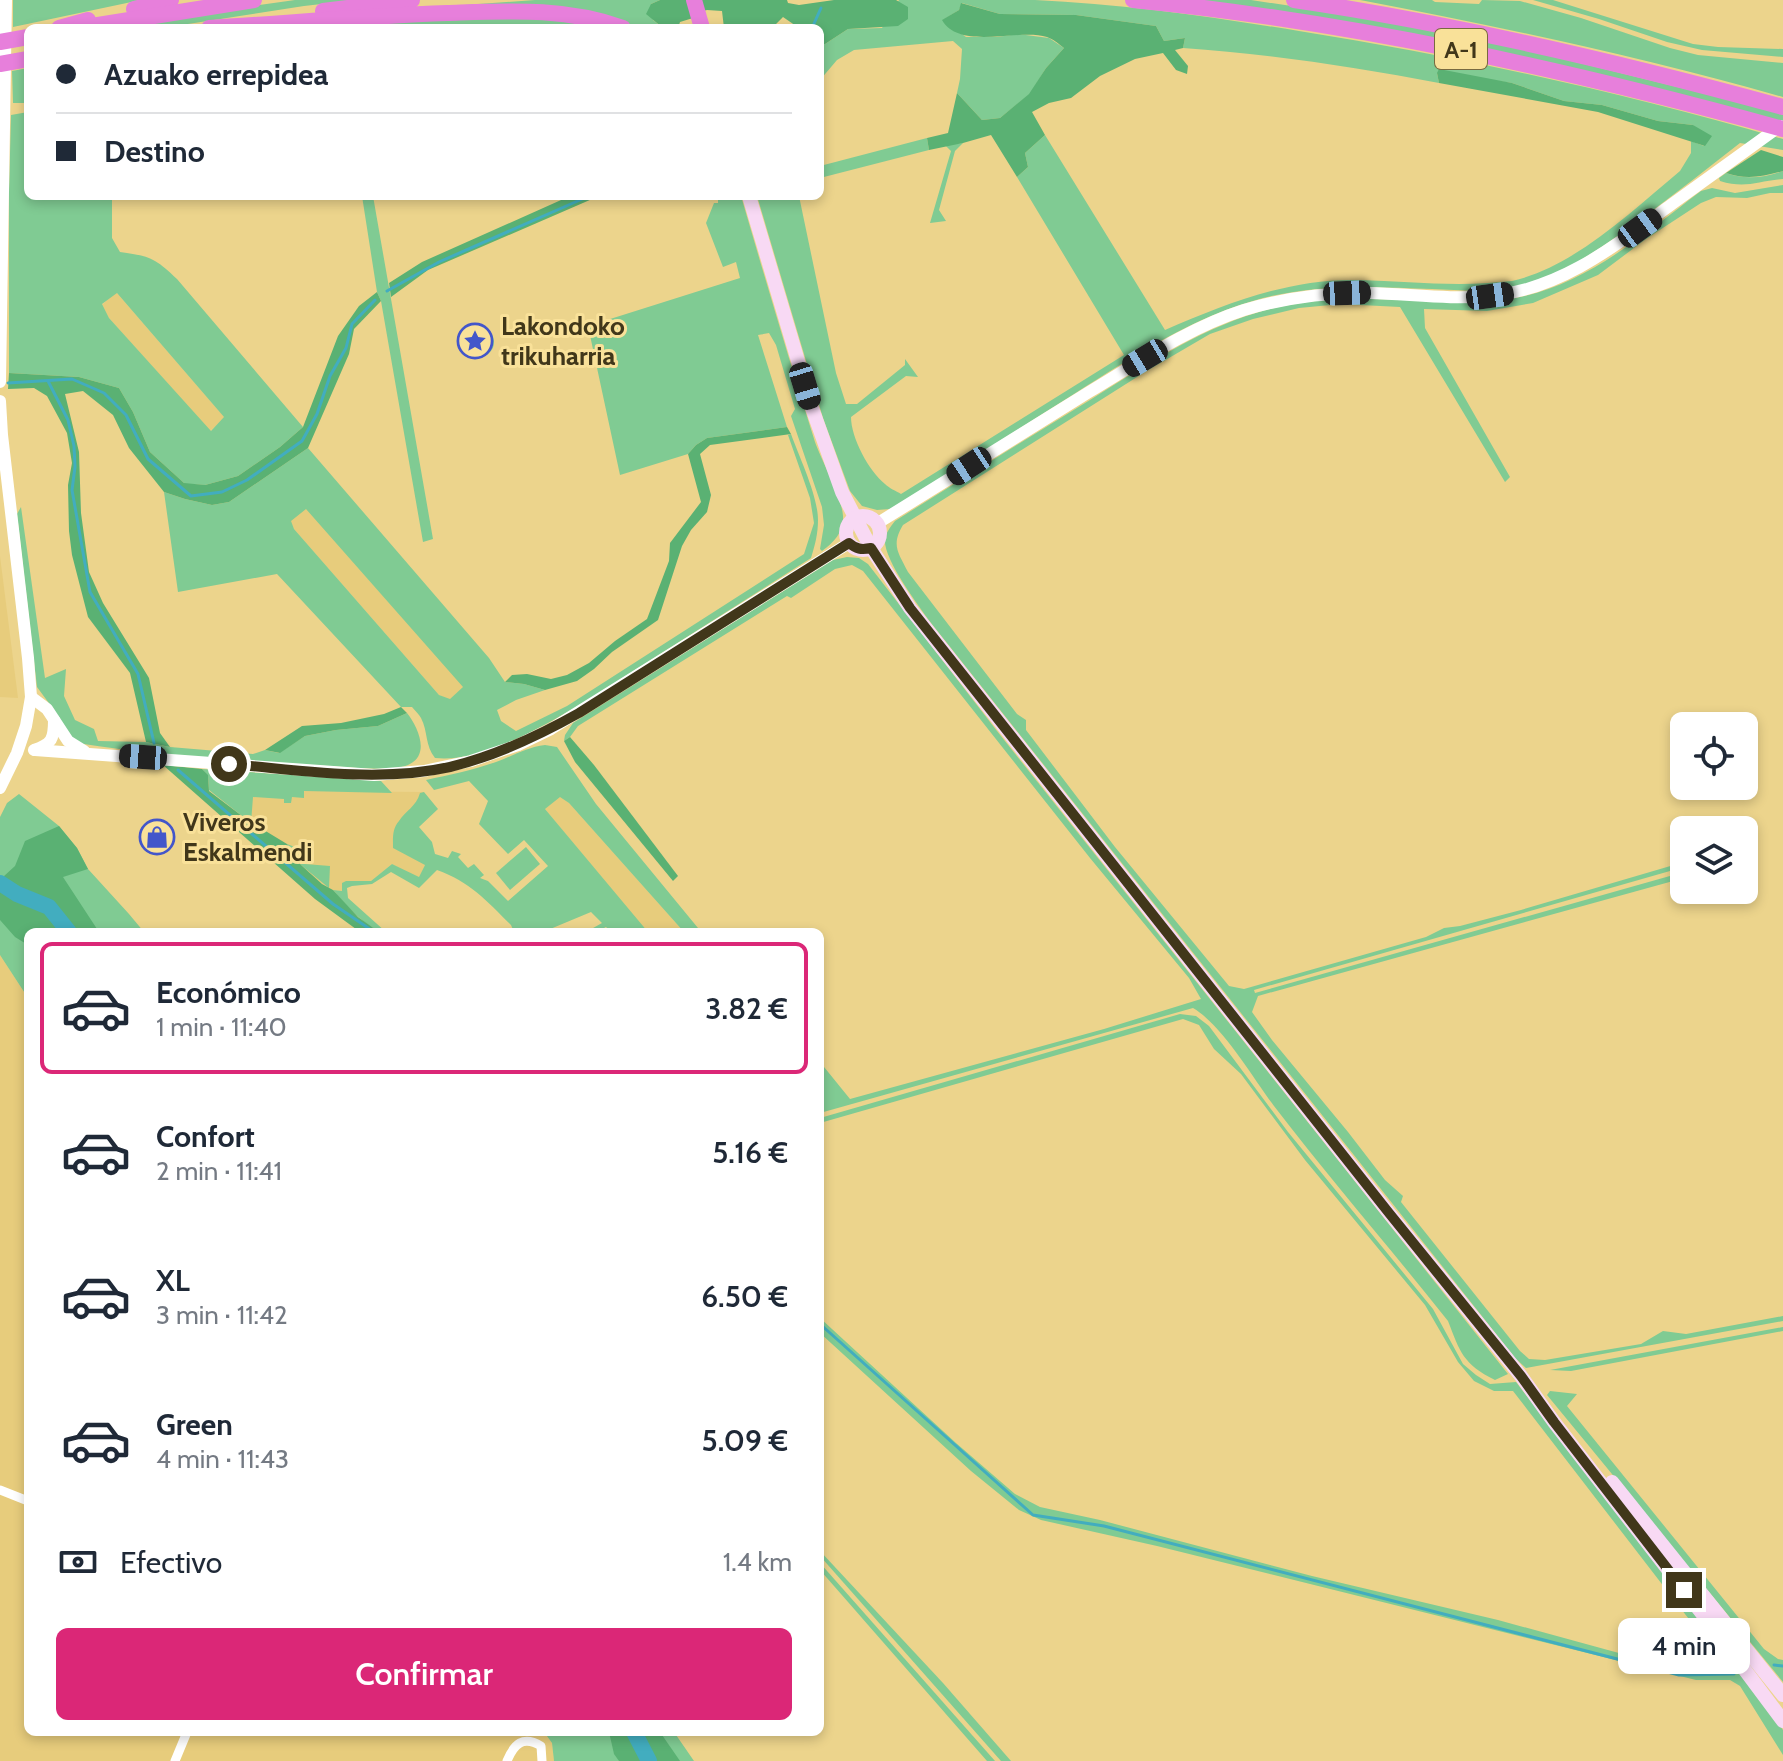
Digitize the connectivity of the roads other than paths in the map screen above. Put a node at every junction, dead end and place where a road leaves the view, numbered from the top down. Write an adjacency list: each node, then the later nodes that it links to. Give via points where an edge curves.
1 (6, 0): 19 (street)
2 (171, 0): 7 (highway)
3 (254, 0): 8 (highway)
4 (412, 0): 9 (highway)
5 (1133, 0): 17 (highway, A-1, via 1429,43)
6 (1294, 0): 16 (highway, A-1, via 1518,41)
7 (75, 24)
8 (104, 24)
9 (232, 24)
10 (267, 24): 11 (highway, via 516,11 572,14)
11 (613, 24)
12 (24, 38): 13 (highway)
13 (0, 42)
14 (24, 59): 15 (highway)
15 (0, 64)
16 (1783, 107)
17 (1783, 126): 22 (street, via 1600,256 1538,286 1490,296 1304,296 1198,328)
18 (750, 200): 21 (main road, via 812,408)
19 (0, 382)
20 (0, 401): 25 (street)
21 (854, 517): 22 (main road, via 867,516); 23 (main road, via 845,534); 24 (main road)
22 (878, 523): 24 (main road, via 880,537)
23 (849, 543): 24 (main road); 28 (street, via 570,718 518,745 471,761 374,775)
24 (871, 548): 31 (main road, via 910,608)
25 (31, 697): 26 (street); 29 (street)
26 (54, 720): 27 (street, via 51,741); 28 (street, via 68,741)
27 (35, 750): 28 (street); 29 (street)
28 (87, 752)
29 (17, 753): 30 (street)
30 (0, 788)
31 (1530, 1389): 34 (main road, via 1619,1490); 35 (main road)
32 (0, 1490): 33 (street)
33 (24, 1499)
34 (1783, 1695)
35 (1783, 1721)
36 (185, 1736): 37 (street)
37 (175, 1761)
38 (507, 1761): 39 (street, via 512,1748 533,1741 541,1746)
39 (542, 1761)

